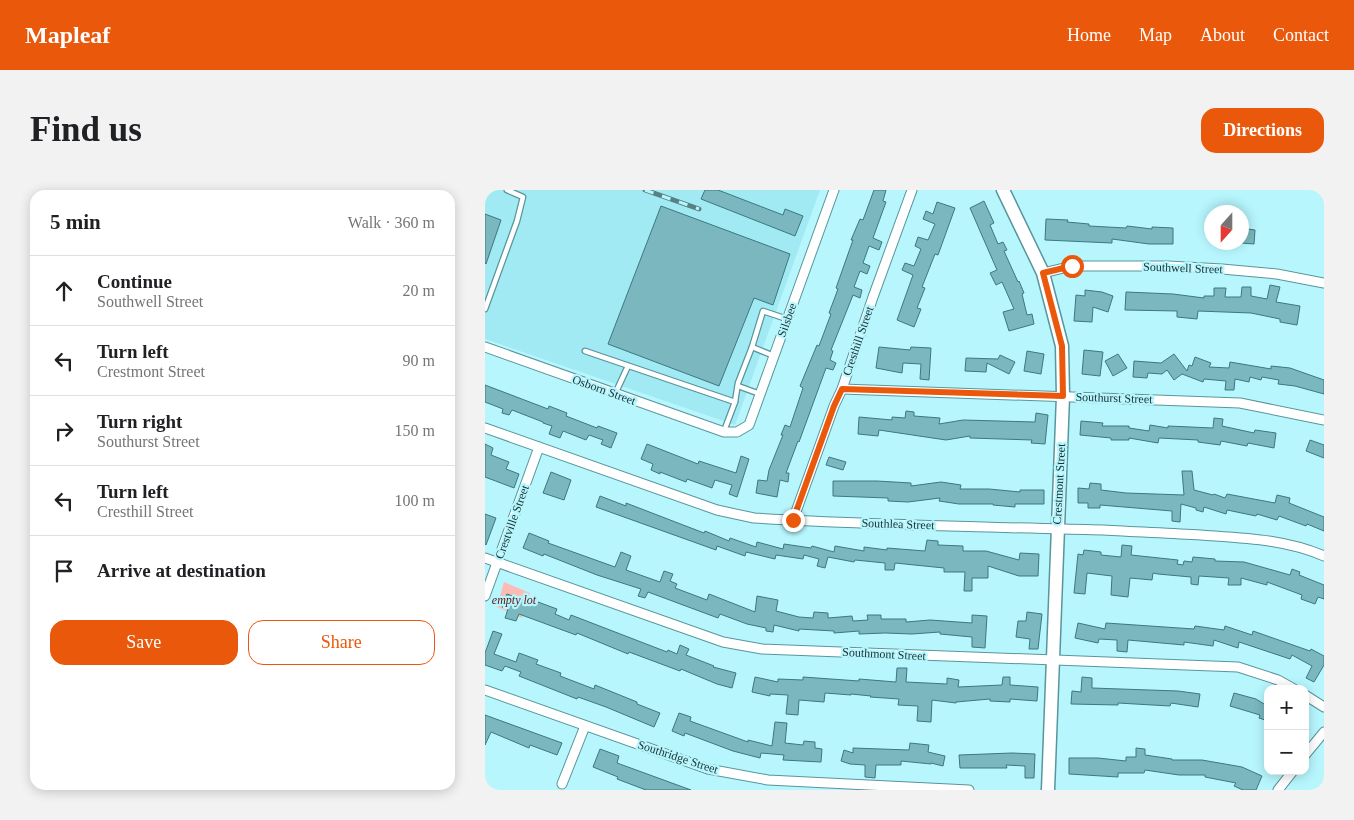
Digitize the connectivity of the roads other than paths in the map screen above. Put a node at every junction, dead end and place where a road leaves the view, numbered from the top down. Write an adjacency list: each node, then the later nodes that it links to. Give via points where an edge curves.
1 (507, 190): 7 (lane, via 523,197)
2 (834, 190): 8 (street, Silsbee)
3 (912, 190): 15 (street, Cresthill Street)
4 (1003, 190): 5 (street, Crestmont Street)
5 (1043, 273): 6 (street, Southwell Street, via 1072,266 1168,266 1222,268); 18 (street, Crestmont Street, via 1062,346)
6 (1324, 283)
7 (485, 309)
8 (787, 319): 10 (lane, via 763,311); 12 (street, Silsbee)
9 (485, 347): 16 (street, Osborn Street)
10 (752, 347): 12 (lane); 14 (lane)
11 (585, 351): 13 (lane)
12 (774, 356): 17 (street, Silsbee)
13 (628, 366): 16 (lane); 19 (lane)
14 (737, 386): 17 (lane); 19 (lane)
15 (842, 389): 18 (street, Southurst Street); 24 (street, Cresthill Street)
16 (615, 394): 22 (street, Osborn Street)
17 (760, 394): 22 (street, Silsbee, via 749,425 737,432)
18 (1063, 396): 20 (street, Southurst Street, via 1241,404); 25 (street, Crestmont Street)
19 (735, 402): 22 (lane)
20 (1324, 420)
21 (485, 428): 23 (street, Southlea Street)
22 (724, 432)
23 (539, 447): 24 (street, Southlea Street, via 717,510 754,518); 28 (street, Crestville Street)
24 (793, 520): 25 (street, Southlea Street)
25 (1057, 529): 26 (street, Southlea Street, via 1247,538 1276,541); 30 (street, Crestmont Street)
26 (1324, 556)
27 (485, 558): 28 (street, Southmont Street)
28 (497, 562): 29 (street, Crestville Street); 30 (street, Southmont Street, via 723,642 762,649)
29 (485, 596)
30 (1053, 661): 31 (street, Southmont Street, via 1238,667); 41 (street, Crestmont Street)
31 (1286, 685)
32 (485, 690): 35 (street, Southridge Street)
33 (1309, 698): 34 (street)
34 (1324, 707)
35 (585, 726): 39 (street); 40 (street, Southridge Street, via 708,769 768,780)
36 (1324, 732): 37 (street)
37 (1309, 750)
38 (1290, 775): 42 (street)
39 (562, 784)
40 (969, 790)
41 (1049, 790)
42 (1278, 790)

